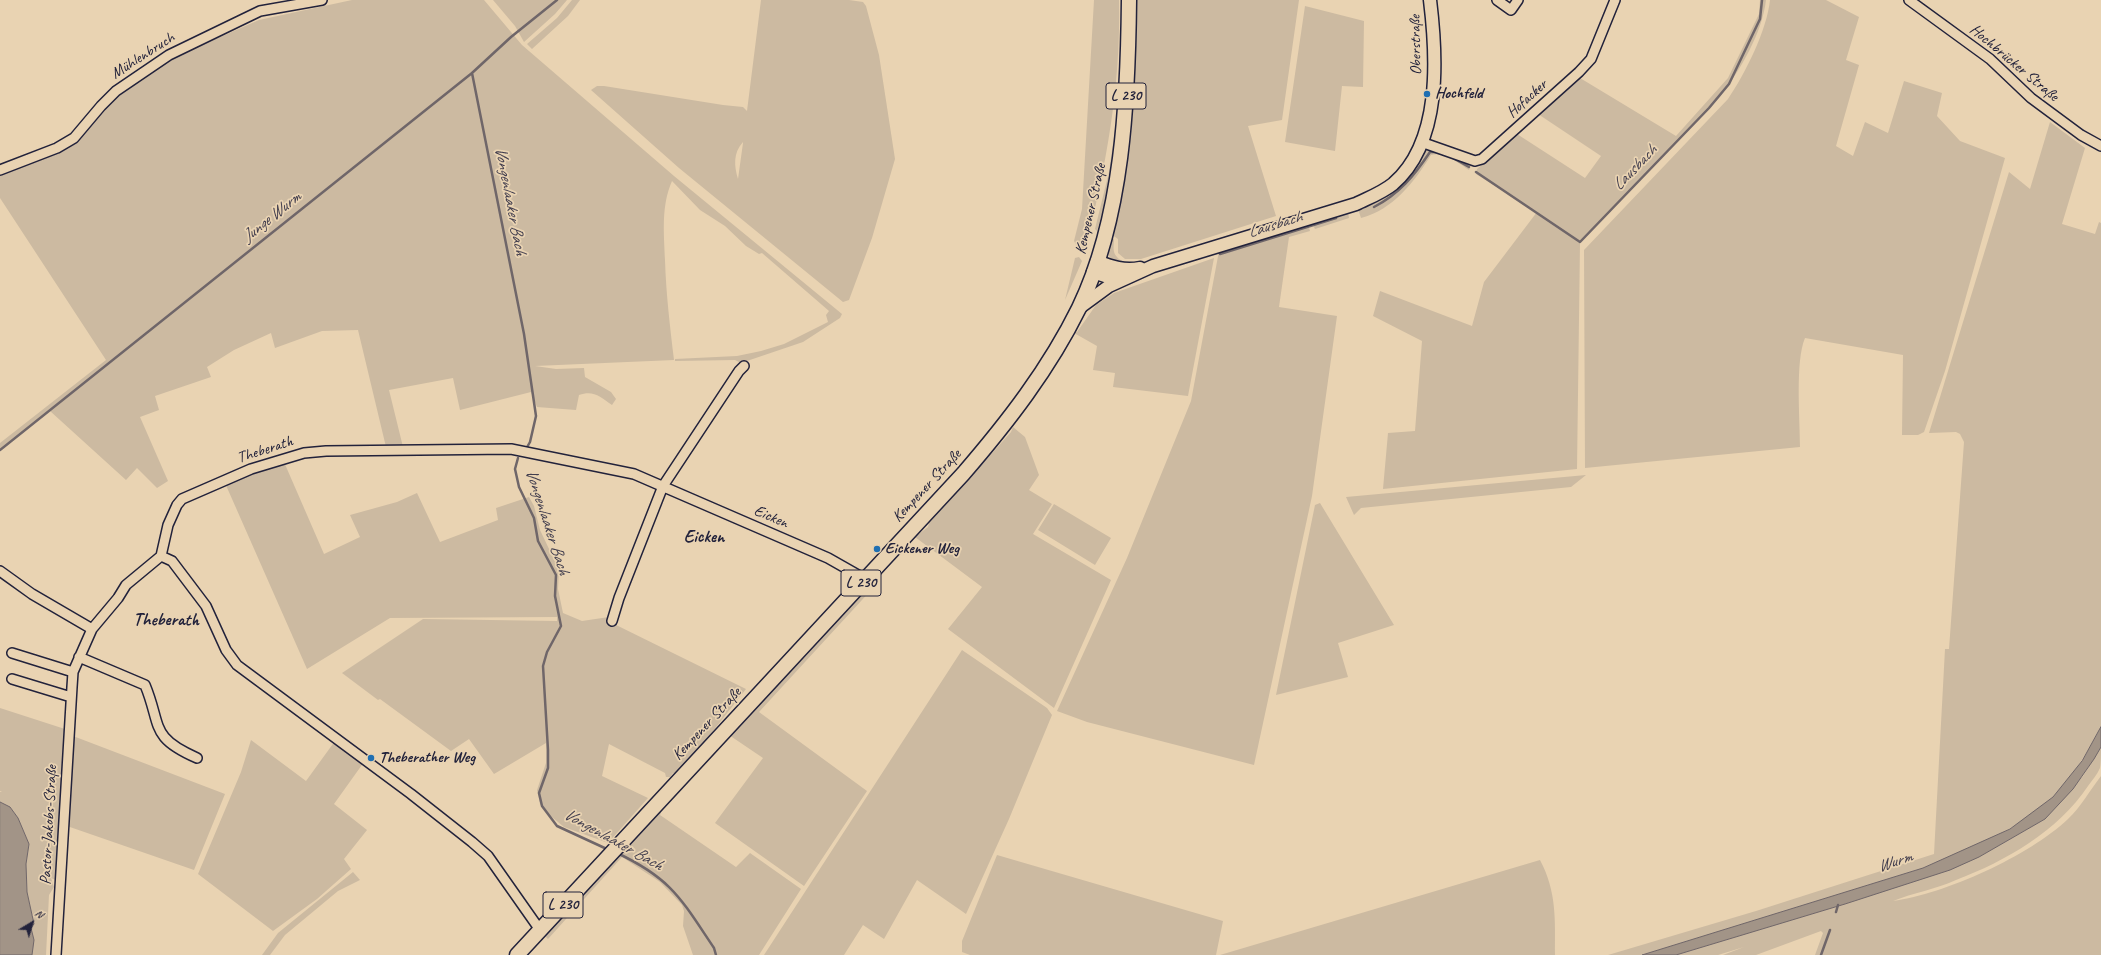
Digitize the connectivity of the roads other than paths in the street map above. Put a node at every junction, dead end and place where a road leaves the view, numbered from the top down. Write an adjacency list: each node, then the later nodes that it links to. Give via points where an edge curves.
1 (322, 0): 10 (street, Mühlenbruch, via 260,12 174,52 116,91 74,138 57,148)
2 (1129, 0): 11 (main road, Kempener Straße / L 230, via 1128,70 1122,144 1114,192)
3 (1430, 0): 8 (street, Oberstraße, via 1434,31 1432,107)
4 (1497, 0): 5 (street, via 1511,10)
5 (1518, 0)
6 (1615, 0): 8 (street, Hofacker, via 1591,59 1482,159 1475,161)
7 (1909, 0): 9 (street, Hochbrücker Straße, via 1990,59 2031,98 2081,135)
8 (1421, 142): 12 (street, Oberstraße, via 1410,165 1396,180 1381,192 1356,204)
9 (2101, 146)
10 (0, 170)
11 (1095, 266): 12 (street, via 1129,270); 13 (street, via 1108,277); 14 (main road, Kempener Straße / L 230)
12 (1153, 266): 13 (street)
13 (1128, 277): 14 (street, via 1100,291)
14 (1079, 308): 20 (main road, Kempener Straße / L 230, via 1039,376 990,441 963,474)
15 (744, 366): 17 (street)
16 (524, 451): 17 (street, Eicken, via 634,474); 18 (street, Theberath, via 511,449 304,453 251,469 182,499 168,525)
17 (663, 486): 20 (street, Eicken, via 828,558); 21 (street)
18 (161, 556): 22 (street, via 126,585); 29 (street, via 172,561 206,606 226,650 237,665 472,842 488,856)
19 (0, 571): 22 (street, via 37,598)
20 (865, 579): 29 (main road, Kempener Straße / L 230)
21 (612, 621)
22 (92, 629): 24 (street, Pastor-Jakobs-Straße)
23 (12, 653): 25 (street)
24 (79, 657): 25 (street, Pastor-Jakobs-Straße); 28 (street, via 145,685 156,723 166,739 174,747)
25 (73, 672): 27 (street, Pastor-Jakobs-Straße)
26 (12, 679): 27 (street)
27 (71, 697): 30 (street, Pastor-Jakobs-Straße)
28 (197, 758)
29 (540, 930): 31 (main road, Kempener Straße / L 230)
30 (56, 955)
31 (516, 955)

